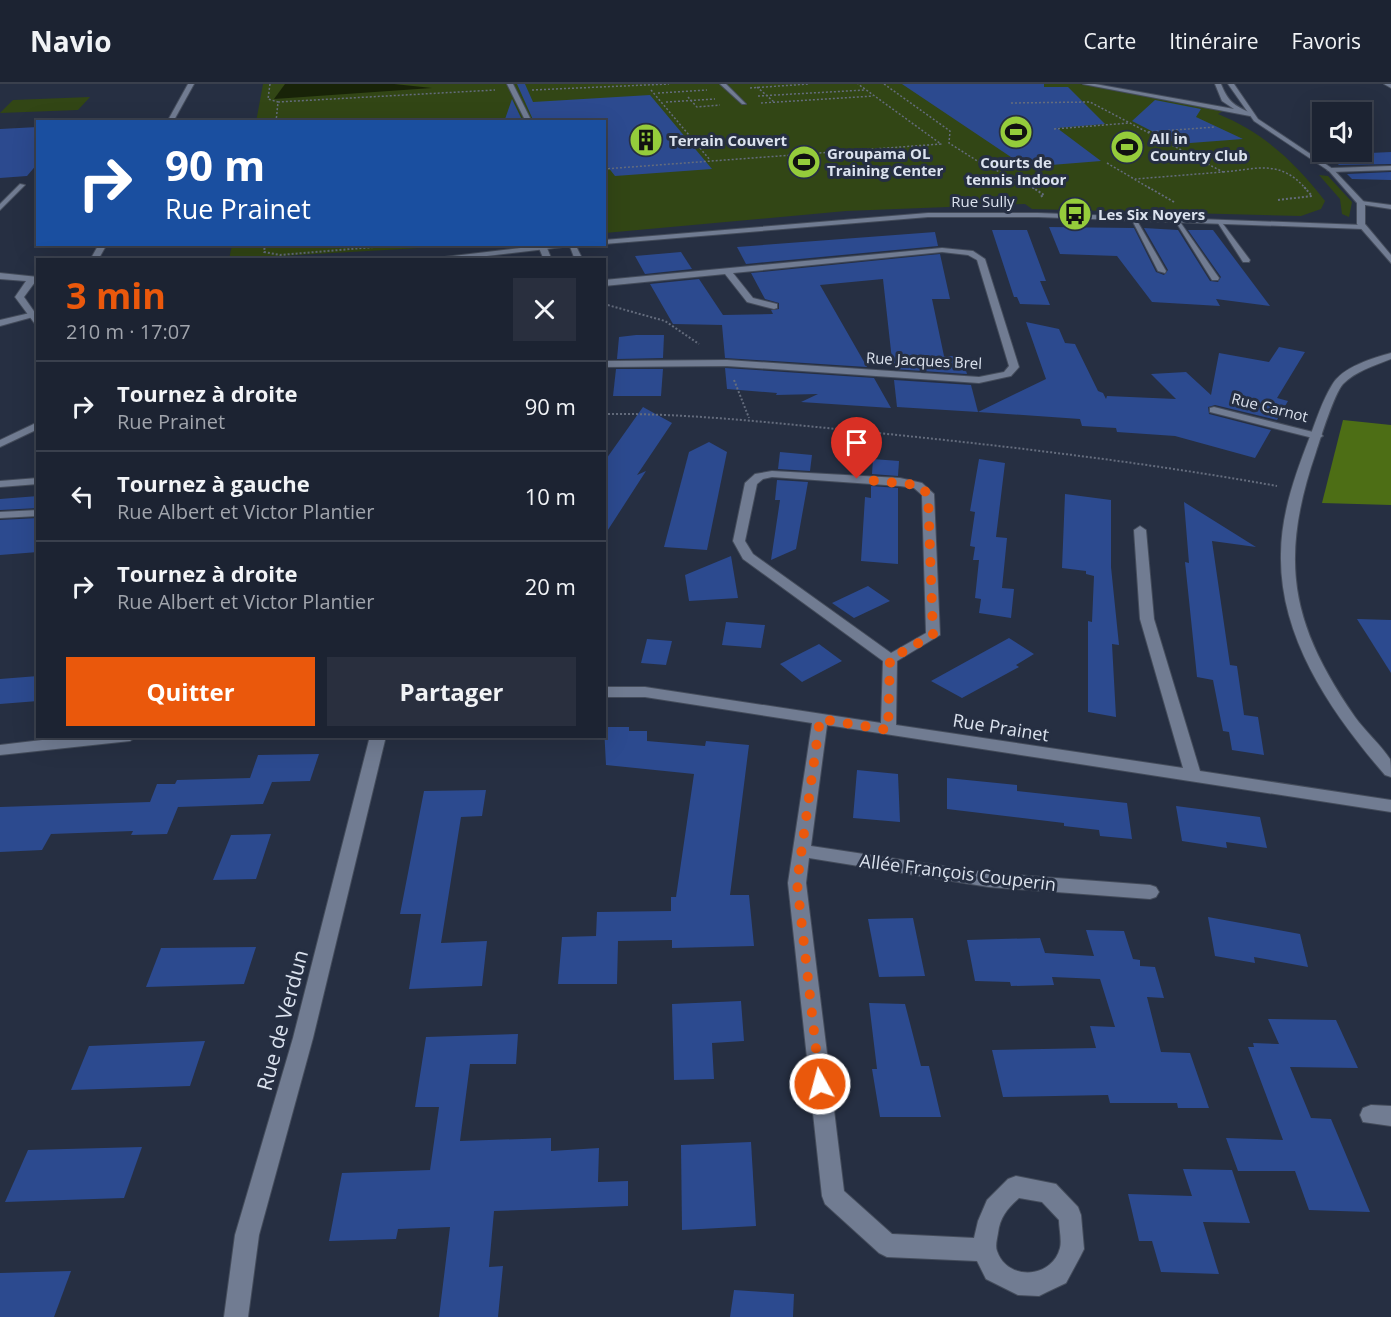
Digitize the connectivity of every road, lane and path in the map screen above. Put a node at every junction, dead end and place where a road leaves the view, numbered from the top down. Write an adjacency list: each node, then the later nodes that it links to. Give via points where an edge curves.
1 (191, 84): 29 (street)
2 (270, 84): 21 (path, via 268,99)
3 (669, 84): 13 (path)
4 (723, 84): 19 (lane)
5 (858, 84): 15 (path)
6 (884, 84): 36 (path, via 950,130)
7 (1086, 84): 28 (street)
8 (1218, 84): 28 (street, via 1224,100)
9 (1231, 84): 28 (street)
10 (1387, 84): 12 (street)
11 (754, 85): 16 (path)
12 (1391, 86)
13 (512, 87): 21 (path); 31 (lane)
14 (651, 90): 38 (path)
15 (866, 90): 16 (path); 17 (path)
16 (767, 96): 19 (path); 23 (path)
17 (874, 96): 23 (path); 37 (path)
18 (688, 97): 20 (path)
19 (738, 98): 20 (path); 24 (lane)
20 (692, 101): 22 (path); 27 (path, via 697,107)
21 (278, 102): 30 (path)
22 (666, 102)
23 (774, 102): 25 (path)
24 (744, 103)
25 (752, 103)
26 (1011, 103): 32 (path, via 1090,102)
27 (730, 105)
28 (1250, 114): 42 (street)
29 (171, 120)
30 (276, 120)
31 (528, 120)
32 (1130, 123): 34 (path); 35 (path)
33 (1215, 127): 35 (path)
34 (1054, 129)
35 (1147, 132): 43 (path)
36 (949, 143): 37 (path); 46 (path, via 1042,192)
37 (941, 144): 38 (path)
38 (711, 161): 41 (path)
39 (1107, 163): 44 (path)
40 (1391, 168): 42 (street)
41 (606, 169)
42 (1331, 170): 48 (street)
43 (1224, 172): 44 (path); 47 (path, via 1287,170 1312,196)
44 (1135, 179): 53 (path)
45 (22, 185): 50 (lane)
46 (1041, 197)
47 (1278, 200)
48 (1361, 203): 49 (lane); 55 (street)
49 (1391, 207)
50 (0, 208)
51 (1133, 219): 52 (street, Rue Sully); 56 (street, Rue Sully, via 928,215); 66 (lane)
52 (1176, 220): 53 (street, Rue Sully); 68 (lane)
53 (1202, 221): 54 (street, Rue Sully)
54 (1218, 221): 55 (street, Rue Sully); 63 (lane)
55 (1363, 227): 64 (street)
56 (606, 242)
57 (265, 246): 58 (path, via 264,252 280,255)
58 (386, 246)
59 (572, 246): 60 (street)
60 (543, 248): 61 (street); 62 (lane)
61 (443, 258)
62 (547, 258)
63 (1246, 260)
64 (1391, 260)
65 (727, 271): 70 (street, Rue Jacques Brel); 71 (street, via 750,300); 76 (street, Rue Jacques Brel, via 942,250 969,253 981,259 1014,367 1007,374 979,380 727,363)
66 (1162, 272)
67 (0, 276): 69 (street)
68 (1215, 278)
69 (35, 280): 72 (street, via 20,297)
70 (606, 283)
71 (774, 306)
72 (30, 315): 73 (street); 74 (lane)
73 (36, 322)
74 (0, 323)
75 (1391, 356): 80 (street, Rue Carnot, via 1355,370 1337,384)
76 (606, 364)
77 (1214, 410): 80 (street, Rue Carnot)
78 (606, 414): 84 (path, via 648,412 749,418 988,444)
79 (36, 426): 81 (street)
80 (1317, 436): 84 (street, Rue Carnot)
81 (0, 444)
82 (36, 481): 83 (lane)
83 (0, 484)
84 (1299, 490): 95 (street, Rue Carnot, via 1290,520 1289,593 1320,675 1370,748)
85 (36, 513): 86 (lane)
86 (0, 515)
87 (1140, 530): 96 (street, via 1147,620)
88 (890, 659): 88 (street, via 748,556 739,541 751,483 759,476 900,482 918,485 928,494 933,635); 91 (street)
89 (606, 692): 90 (street, Rue Prainet, via 645,692)
90 (820, 719): 91 (street, Rue Prainet); 98 (street)
91 (888, 730): 96 (street, Rue Prainet)
92 (111, 738): 94 (street)
93 (378, 738): 101 (street, Rue de Verdun, via 303,1038 247,1235)
94 (0, 750)
95 (1391, 771)
96 (1193, 777): 97 (street, Rue Prainet)
97 (1391, 806)
98 (803, 851): 99 (street, Allée François Couperin, via 989,880); 100 (street, via 797,883 833,1196 887,1245)
99 (1150, 892)
100 (984, 1250): 100 (street, via 994,1271 1018,1283 1039,1284 1058,1275 1072,1248 1070,1215 1048,1192 1016,1187 996,1202)
101 (236, 1317)

